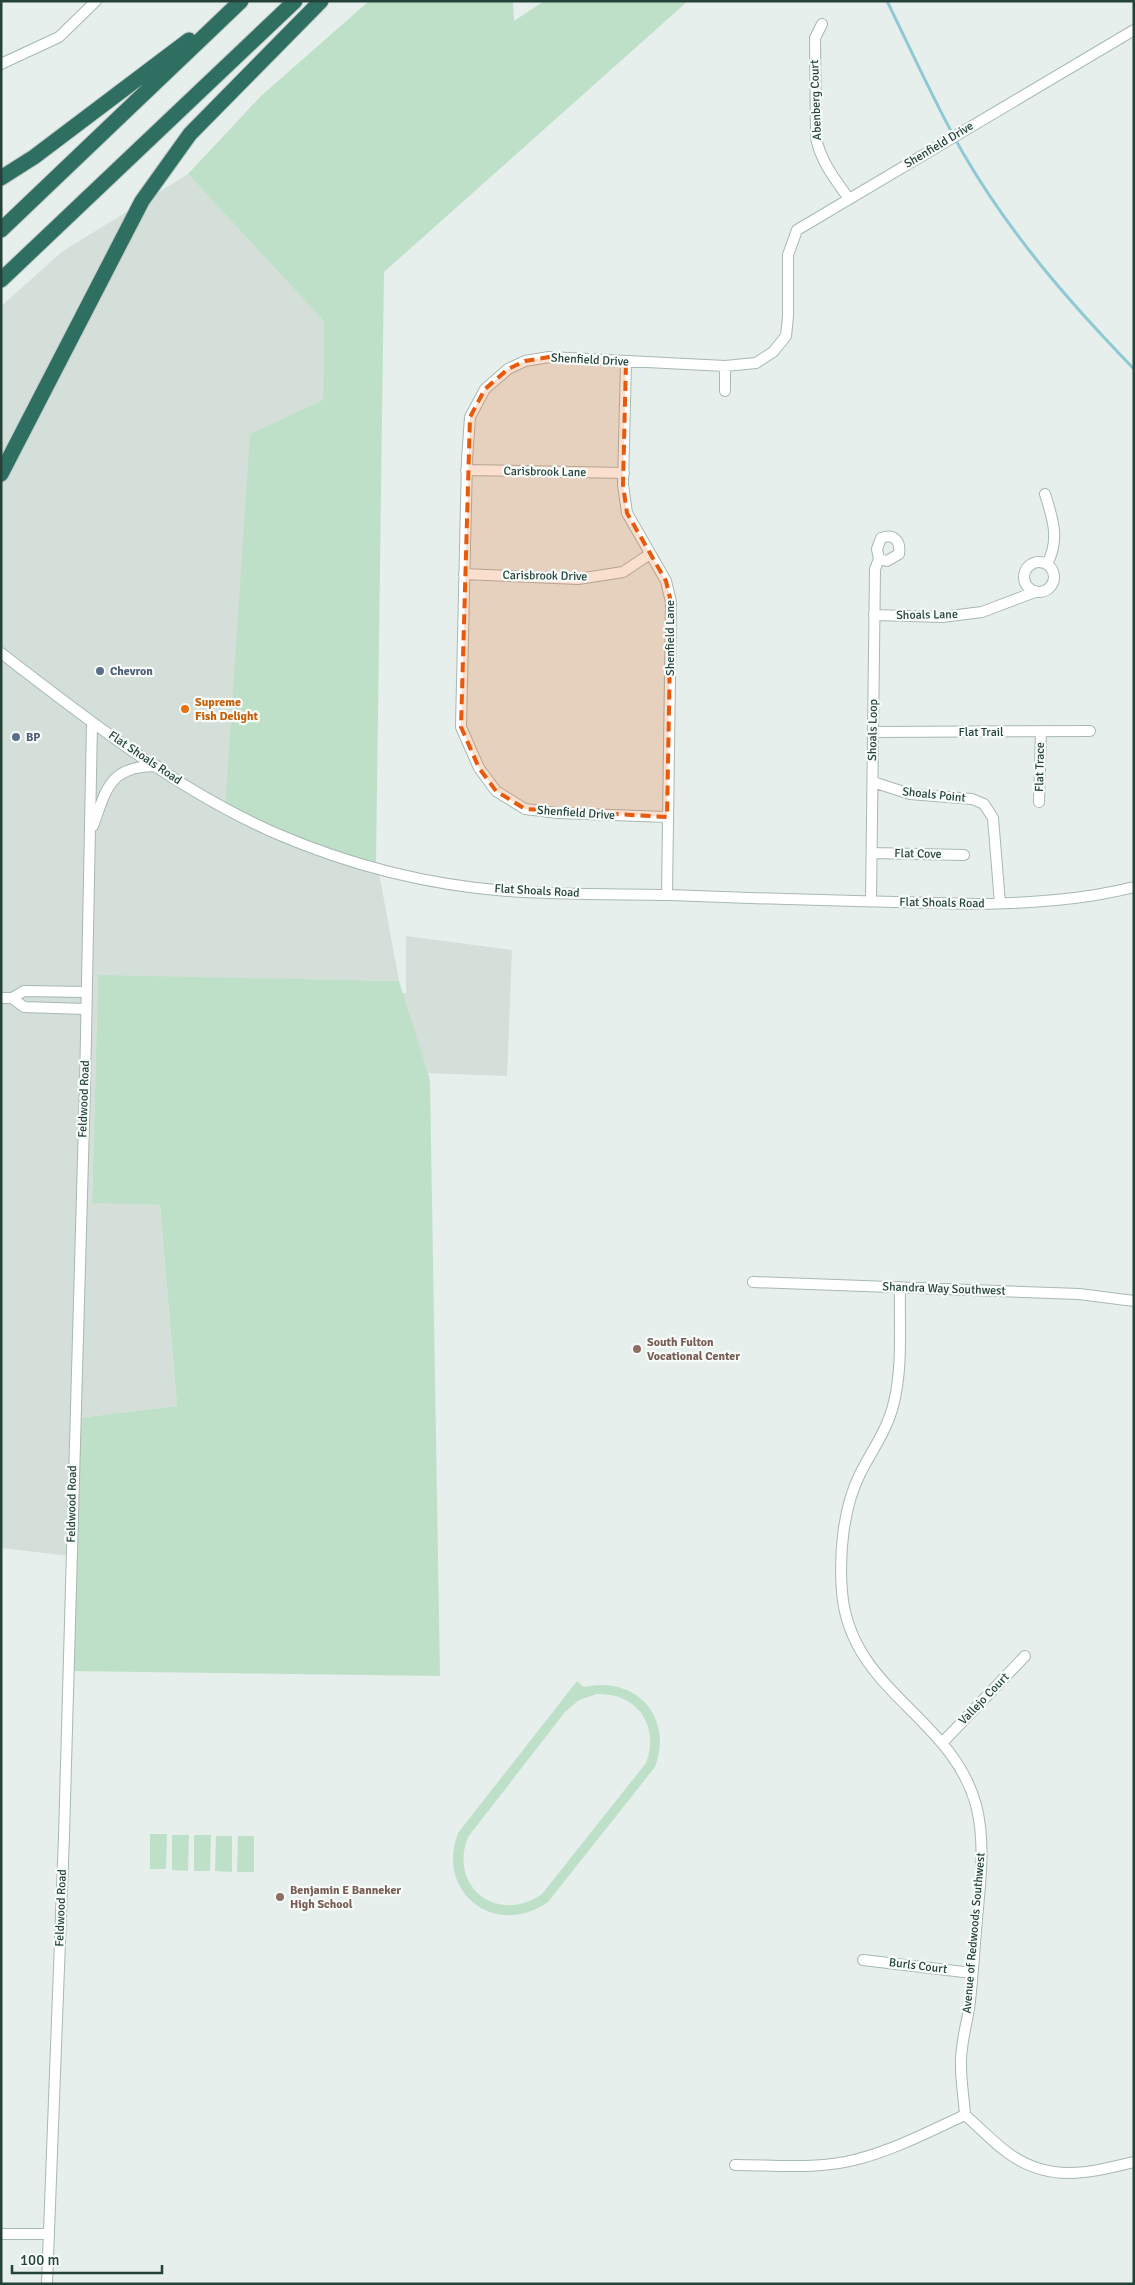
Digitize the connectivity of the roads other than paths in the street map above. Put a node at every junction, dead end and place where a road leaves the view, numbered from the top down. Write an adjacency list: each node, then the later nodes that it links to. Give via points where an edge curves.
1 (96, 1): 7 (street, via 59,37)
2 (240, 1): 8 (highway, via 42,151); 10 (highway)
3 (295, 1): 11 (highway)
4 (320, 1): 17 (highway, via 190,134 142,201)
5 (822, 24): 9 (street, Abenberg Court, via 814,38 816,138 826,166)
6 (1134, 30): 9 (street, Shenfield Drive)
7 (1, 64)
8 (1, 178)
9 (849, 199): 13 (street, Shenfield Drive, via 797,230 788,254 786,336 773,352 756,363)
10 (1, 230)
11 (1, 280)
12 (626, 362): 13 (street, Shenfield Drive); 15 (street, Shenfield Drive, via 549,357 525,361 508,369 484,389 470,417); 16 (street, Shenfield Lane)
13 (725, 366): 14 (street)
14 (726, 391)
15 (466, 470): 16 (street, Carisbrook Lane); 22 (street, Shenfield Drive)
16 (624, 473): 19 (street, Shenfield Lane, via 627,513)
17 (1, 474)
18 (1045, 494): 21 (street, Shoals Lane, via 1053,519 1055,544)
19 (650, 554): 22 (street, Carisbrook Drive, via 622,572 578,579); 33 (street, Shenfield Lane, via 666,581 671,602)
20 (879, 560): 24 (street, Shoals Loop, via 875,569)
21 (1047, 564): 23 (street, Shoals Lane, via 1053,573 1053,583 1046,591); 23 (street, via 1034,562 1024,572 1026,586)
22 (464, 574): 33 (street, Shenfield Drive, via 461,726 479,768 496,792 524,809)
23 (1035, 592): 24 (street, Shoals Lane, via 982,612 942,617)
24 (874, 615): 29 (street, Shoals Loop)
25 (1, 653): 26 (street, Flat Shoals Road)
26 (92, 723): 30 (street, Flat Shoals Road); 34 (street, Feldwood Road)
27 (1041, 731): 28 (street, Flat Trail); 29 (street, Flat Trail); 32 (street, Flat Trace)
28 (1090, 731)
29 (873, 732): 31 (street, Shoals Loop)
30 (156, 766): 34 (street, via 138,766 121,772 105,791); 38 (street, Flat Shoals Road, via 232,812 275,833 362,865 456,885 508,891)
31 (873, 782): 35 (street, Shoals Loop); 40 (street, Shoals Point, via 910,794 972,799 984,804 993,818)
32 (1039, 802)
33 (667, 817): 38 (street, Shenfield Lane)
34 (89, 836): 41 (street, Feldwood Road)
35 (872, 853): 36 (street, Flat Cove); 39 (street, Shoals Loop)
36 (964, 855)
37 (1134, 887): 40 (street, Flat Shoals Road, via 1071,899)
38 (667, 895): 39 (street, Flat Shoals Road)
39 (871, 901): 40 (street, Flat Shoals Road)
40 (1000, 904)
41 (86, 992): 43 (street, via 24,991); 44 (street, Feldwood Road)
42 (1, 998): 43 (street)
43 (12, 998): 44 (street, via 24,1007)
44 (85, 1009): 56 (street, Feldwood Road, via 64,1836)
45 (753, 1282): 46 (street, Shandra Way Southwest)
46 (900, 1287): 47 (street, Shandra Way Southwest, via 1079,1294); 49 (street, Avenue of Redwoods Southwest, via 895,1401 887,1425 850,1498 842,1561 842,1592 850,1630 868,1664 885,1686)
47 (1134, 1301)
48 (1025, 1656): 49 (street, Vallejo Court)
49 (943, 1742): 51 (street, Avenue of Redwoods Southwest, via 968,1783 981,1831 982,1864)
50 (863, 1960): 51 (street, Burls Court)
51 (972, 1973): 52 (street, Avenue of Redwoods Southwest, via 960,2065)
52 (965, 2115): 53 (street, via 1008,2153 1046,2170 1083,2173); 54 (street, via 857,2160 813,2166)
53 (1134, 2162)
54 (735, 2165)
55 (1, 2234): 56 (street)
56 (49, 2234): 57 (street, Feldwood Road)
57 (47, 2284)

